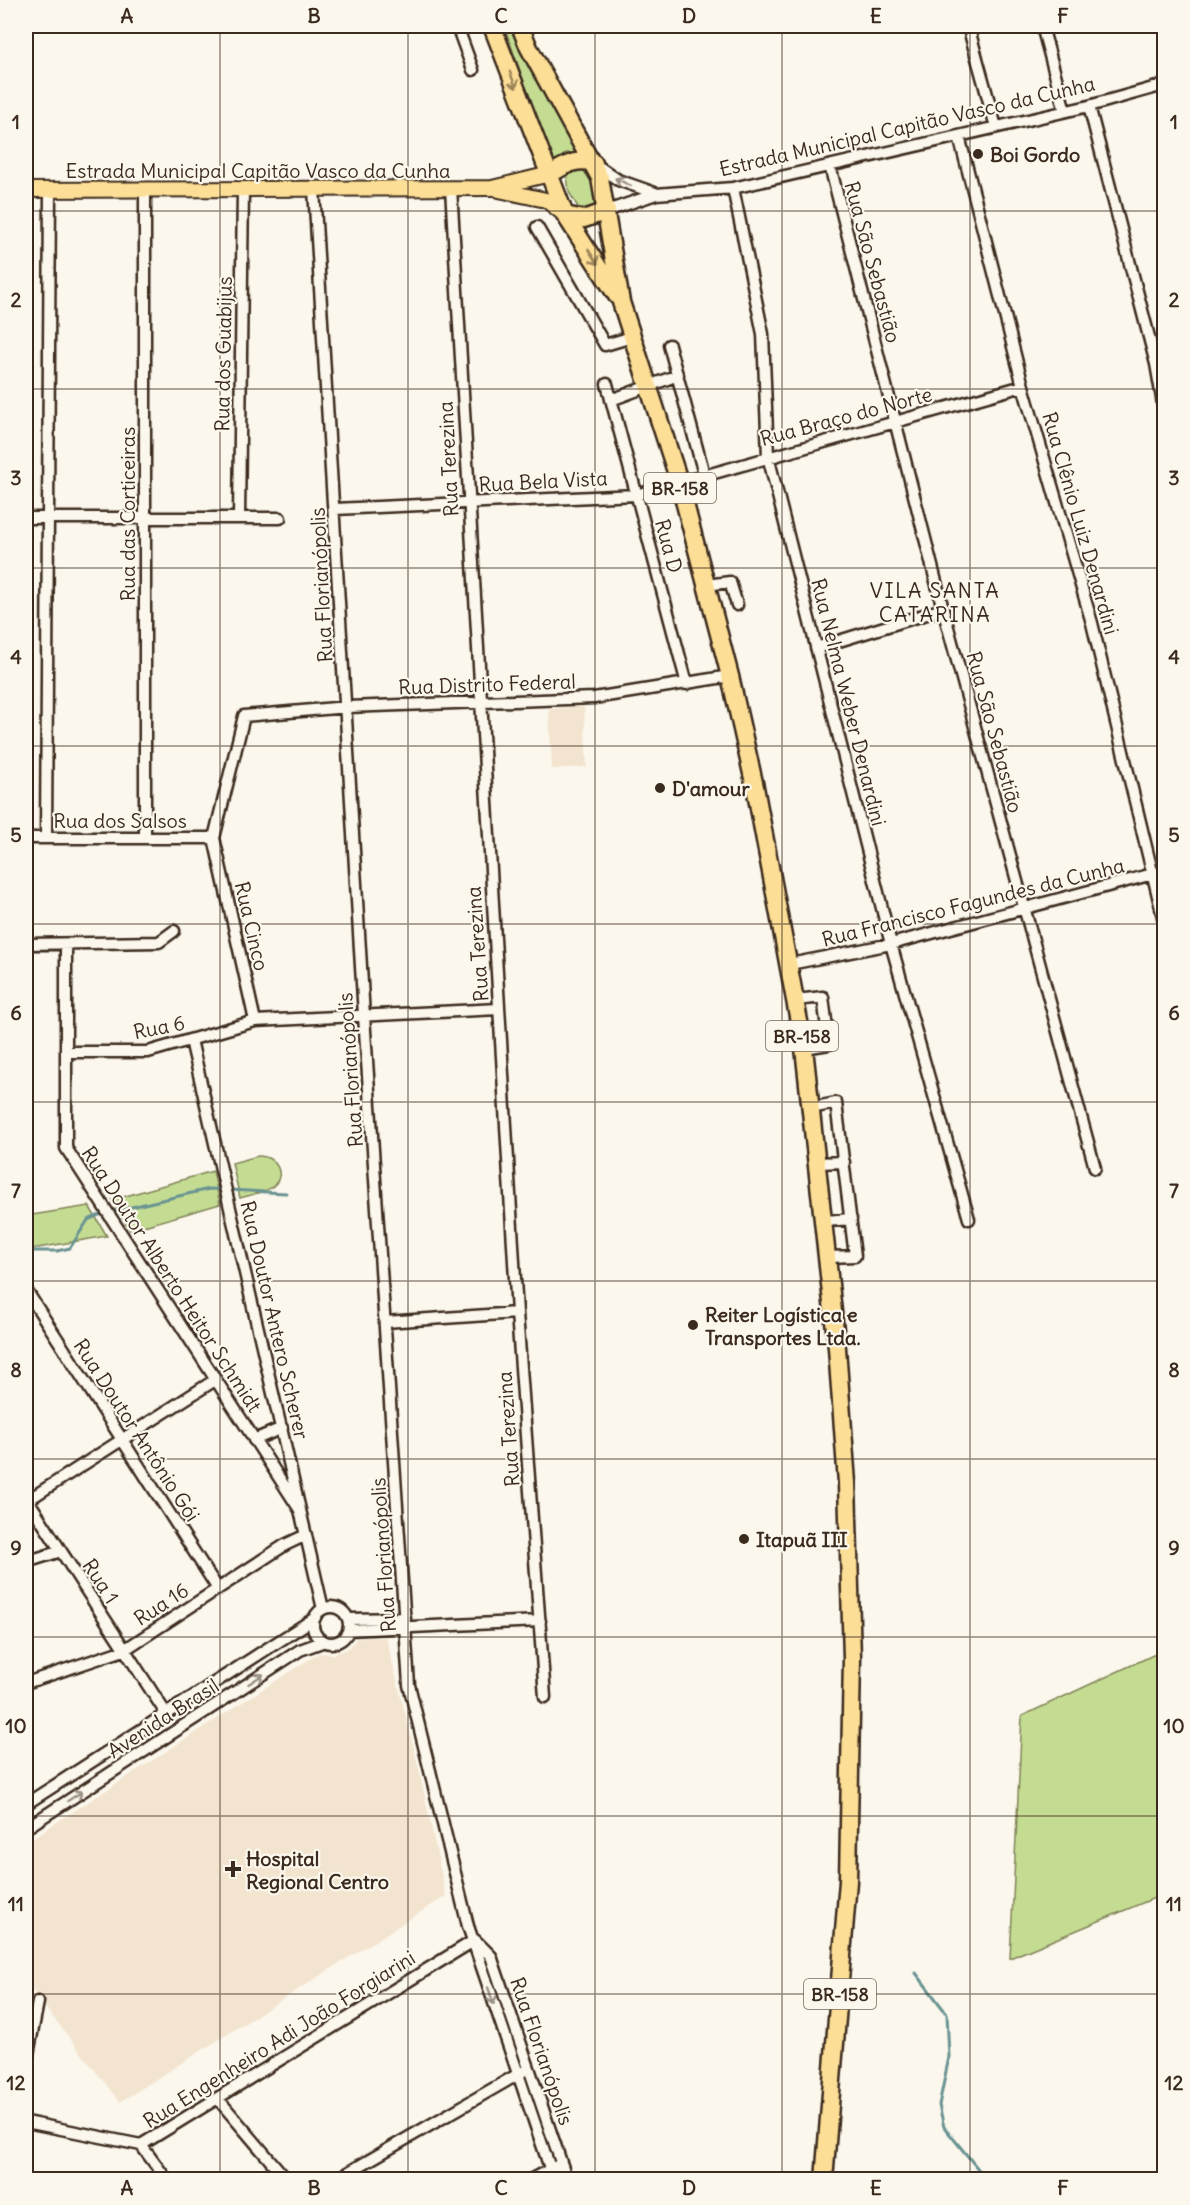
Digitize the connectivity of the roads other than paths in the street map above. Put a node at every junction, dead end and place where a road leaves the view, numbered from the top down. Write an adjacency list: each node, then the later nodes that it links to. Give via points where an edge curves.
1 (457, 26): 6 (street)
2 (492, 26): 14 (highway, BR-158, one-way to 14)
3 (520, 26): 12 (highway, BR-158)
4 (968, 26): 10 (street)
5 (1042, 26): 9 (street)
6 (473, 70)
7 (1164, 86): 8 (street, Estrada Municipal Capitão Vasco da Cunha)
8 (1089, 106): 9 (street, Estrada Municipal Capitão Vasco da Cunha); 35 (street, via 1156,364)
9 (1065, 111): 10 (street, Estrada Municipal Capitão Vasco da Cunha)
10 (996, 127): 11 (street, Estrada Municipal Capitão Vasco da Cunha)
11 (959, 136): 13 (street, Estrada Municipal Capitão Vasco da Cunha); 32 (street, Rua Clênio Luiz Denardini)
12 (594, 163): 14 (highway, via 569,162); 23 (street, Estrada Municipal Capitão Vasco da Cunha, one-way to 12, via 618,180); 24 (highway, BR-158)
13 (830, 166): 17 (street, Estrada Municipal Capitão Vasco da Cunha); 36 (street, Rua São Sebastião)
14 (550, 174): 16 (main road, Estrada Municipal Capitão Vasco da Cunha); 25 (highway, BR-158)
15 (451, 188): 16 (main road, Estrada Municipal Capitão Vasco da Cunha); 19 (main road, Estrada Municipal Capitão Vasco da Cunha); 41 (street, Rua Terezina)
16 (492, 188): 25 (main road, Estrada Municipal Capitão Vasco da Cunha, via 546,200)
17 (733, 188): 23 (street, Estrada Municipal Capitão Vasco da Cunha); 37 (street, Rua Nelma Weber Denardini, via 764,334)
18 (243, 189): 19 (main road, Estrada Municipal Capitão Vasco da Cunha); 22 (main road, Estrada Municipal Capitão Vasco da Cunha); 46 (street, Rua dos Guabijus)
19 (314, 189): 42 (street, Rua Florianópolis)
20 (26, 190): 21 (main road, Estrada Municipal Capitão Vasco da Cunha)
21 (50, 190): 22 (main road, Estrada Municipal Capitão Vasco da Cunha); 44 (street)
22 (145, 190): 45 (street, Rua das Corticeiras)
23 (656, 194): 24 (street, Estrada Municipal Capitão Vasco da Cunha)
24 (607, 211): 25 (highway, via 584,219); 27 (highway, BR-158)
25 (565, 215): 27 (highway, BR-158, one-way to 27)
26 (537, 226): 28 (street, via 605,345)
27 (621, 302): 28 (highway, BR-158)
28 (632, 337): 33 (highway, BR-158)
29 (669, 345): 30 (street)
30 (678, 375): 33 (street); 38 (street)
31 (606, 384): 34 (street, Rua D)
32 (1023, 386): 36 (street, Rua Braço do Norte); 61 (street, Rua Clênio Luiz Denardini, via 1092,623)
33 (648, 387): 34 (street); 39 (highway, BR-158)
34 (611, 400): 40 (street, Rua D)
35 (1164, 410)
36 (896, 421): 37 (street, Rua Braço do Norte); 50 (street, Rua São Sebastião)
37 (768, 456): 38 (street, Rua Braço do Norte); 51 (street, Rua Nelma Weber Denardini)
38 (704, 474): 39 (street, Rua Braço do Norte)
39 (678, 481): 40 (street, Rua Bela Vista); 48 (highway, BR-158)
40 (636, 495): 41 (street, Rua Bela Vista); 53 (street, Rua D)
41 (469, 503): 42 (street, Rua Bela Vista); 54 (street, Rua Terezina)
42 (335, 509): 55 (street, Rua Florianópolis)
43 (26, 518): 44 (street)
44 (48, 518): 45 (street); 57 (street)
45 (145, 518): 46 (street); 58 (street, Rua das Corticeiras)
46 (239, 518): 47 (street)
47 (280, 519)
48 (706, 585): 49 (street, via 730,582); 52 (highway, BR-158)
49 (737, 605)
50 (943, 609): 51 (street); 62 (street, Rua São Sebastião)
51 (816, 648): 66 (street, Rua Nelma Weber Denardini)
52 (729, 676): 53 (street, Rua Distrito Federal); 68 (highway, BR-158)
53 (687, 684): 54 (street, Rua Distrito Federal, via 594,698)
54 (480, 702): 55 (street, Rua Distrito Federal); 70 (street, Rua Terezina)
55 (347, 707): 59 (street, Rua Distrito Federal, via 243,716); 71 (street, Rua Florianópolis)
56 (26, 838): 57 (street, Rua dos Salsos)
57 (46, 838): 58 (street, Rua dos Salsos)
58 (145, 838): 59 (street, Rua dos Salsos)
59 (214, 838): 72 (street, Rua Cinco)
60 (1164, 871): 61 (street, Rua Francisco Fagundes da Cunha)
61 (1152, 875): 62 (street, Rua Francisco Fagundes da Cunha); 63 (street, Rua Clênio Luiz Denardini)
62 (1023, 909): 66 (street, Rua Francisco Fagundes da Cunha); 79 (street, Rua São Sebastião)
63 (1164, 921)
64 (174, 932): 67 (street, via 159,942)
65 (26, 944): 67 (street)
66 (891, 944): 68 (street, Rua Francisco Fagundes da Cunha); 81 (street, Rua Nelma Weber Denardini)
67 (66, 945): 75 (street, Rua Doutor Alberto Heitor Schmidt)
68 (790, 964): 69 (highway, BR-158)
69 (796, 1000): 74 (highway, BR-158); 74 (street, via 823,997 830,1044)
70 (499, 1009): 71 (street, Rua 6); 85 (street, Rua Terezina)
71 (364, 1016): 72 (street, Rua 6); 86 (street, Rua Florianópolis)
72 (255, 1022): 73 (street, Rua 6)
73 (190, 1040): 75 (street, Rua 6, via 148,1052); 88 (street, Rua Doutor Antero Scherer)
74 (804, 1048): 76 (highway, BR-158)
75 (66, 1052): 87 (street, Rua Doutor Alberto Heitor Schmidt, via 66,1148)
76 (811, 1108): 77 (street, via 836,1103); 78 (highway, BR-158)
77 (844, 1162): 78 (street); 80 (street)
78 (818, 1163): 82 (highway, BR-158)
79 (1095, 1168)
80 (851, 1219): 82 (street); 83 (street, via 855,1256)
81 (969, 1219)
82 (825, 1221): 83 (highway, BR-158)
83 (829, 1257): 127 (highway, BR-158, via 847,1483 852,1722 847,1902)
84 (26, 1290): 89 (street, Rua Doutor Antônio Gói)
85 (517, 1313): 86 (street); 99 (street, Rua Terezina)
86 (385, 1322): 100 (street, Rua Florianópolis)
87 (215, 1380): 89 (street); 90 (street, Rua Doutor Alberto Heitor Schmidt)
88 (282, 1428): 90 (street); 92 (street, Rua Doutor Antero Scherer)
89 (122, 1439): 91 (street); 96 (street, Rua Doutor Antônio Gói)
90 (254, 1440): 92 (street, Rua Doutor Alberto Heitor Schmidt)
91 (27, 1499): 94 (street, Rua 1)
92 (300, 1510): 93 (street, Rua Doutor Antero Scherer)
93 (306, 1535): 96 (street, Rua 16); 97 (street, Rua Doutor Antero Scherer)
94 (61, 1551): 95 (street); 103 (street, Rua 1)
95 (26, 1562)
96 (218, 1589): 103 (street, Rua 16)
97 (323, 1609): 98 (street, Avenida Brasil); 101 (street, Avenida Brasil, via 334,1607 344,1612)
98 (315, 1618): 102 (street, via 315,1634); 106 (street, Avenida Brasil)
99 (540, 1621): 100 (street, Avenida Brasil); 105 (street, Rua Terezina)
100 (406, 1623): 101 (street, Avenida Brasil); 111 (street, Rua Florianópolis, via 412,1698 458,1889)
101 (349, 1625): 102 (street, Avenida Brasil, via 344,1638)
102 (322, 1642): 108 (street, Avenida Brasil, one-way to 102, via 300,1650)
103 (124, 1650): 104 (street, Rua 16); 106 (street, Rua 1)
104 (26, 1683)
105 (545, 1697)
106 (167, 1715): 107 (street, Avenida Brasil)
107 (115, 1748): 108 (street); 109 (street, Avenida Brasil)
108 (125, 1764): 110 (street, Avenida Brasil, one-way to 108)
109 (26, 1804)
110 (26, 1828)
111 (475, 1940): 114 (street, Rua Florianópolis, via 491,1956); 115 (street, Rua Florianópolis, one-way to 115); 116 (street, Rua Engenheiro Adi João Forgiarini)
112 (38, 2002): 113 (street)
113 (26, 2066)
114 (529, 2070): 115 (street); 119 (street, Rua Florianópolis)
115 (518, 2074): 120 (street, Rua Florianópolis); 123 (street)
116 (218, 2098): 118 (street, Rua Engenheiro Adi João Forgiarini); 122 (street)
117 (26, 2122): 118 (street, Rua Engenheiro Adi João Forgiarini)
118 (141, 2145): 121 (street)
119 (562, 2165): 120 (street); 126 (street, Rua Florianópolis)
120 (550, 2168): 124 (street); 125 (street, Rua Florianópolis)
121 (167, 2180)
122 (287, 2180)
123 (335, 2180)
124 (530, 2180)
125 (554, 2180)
126 (567, 2180)
127 (824, 2180)

